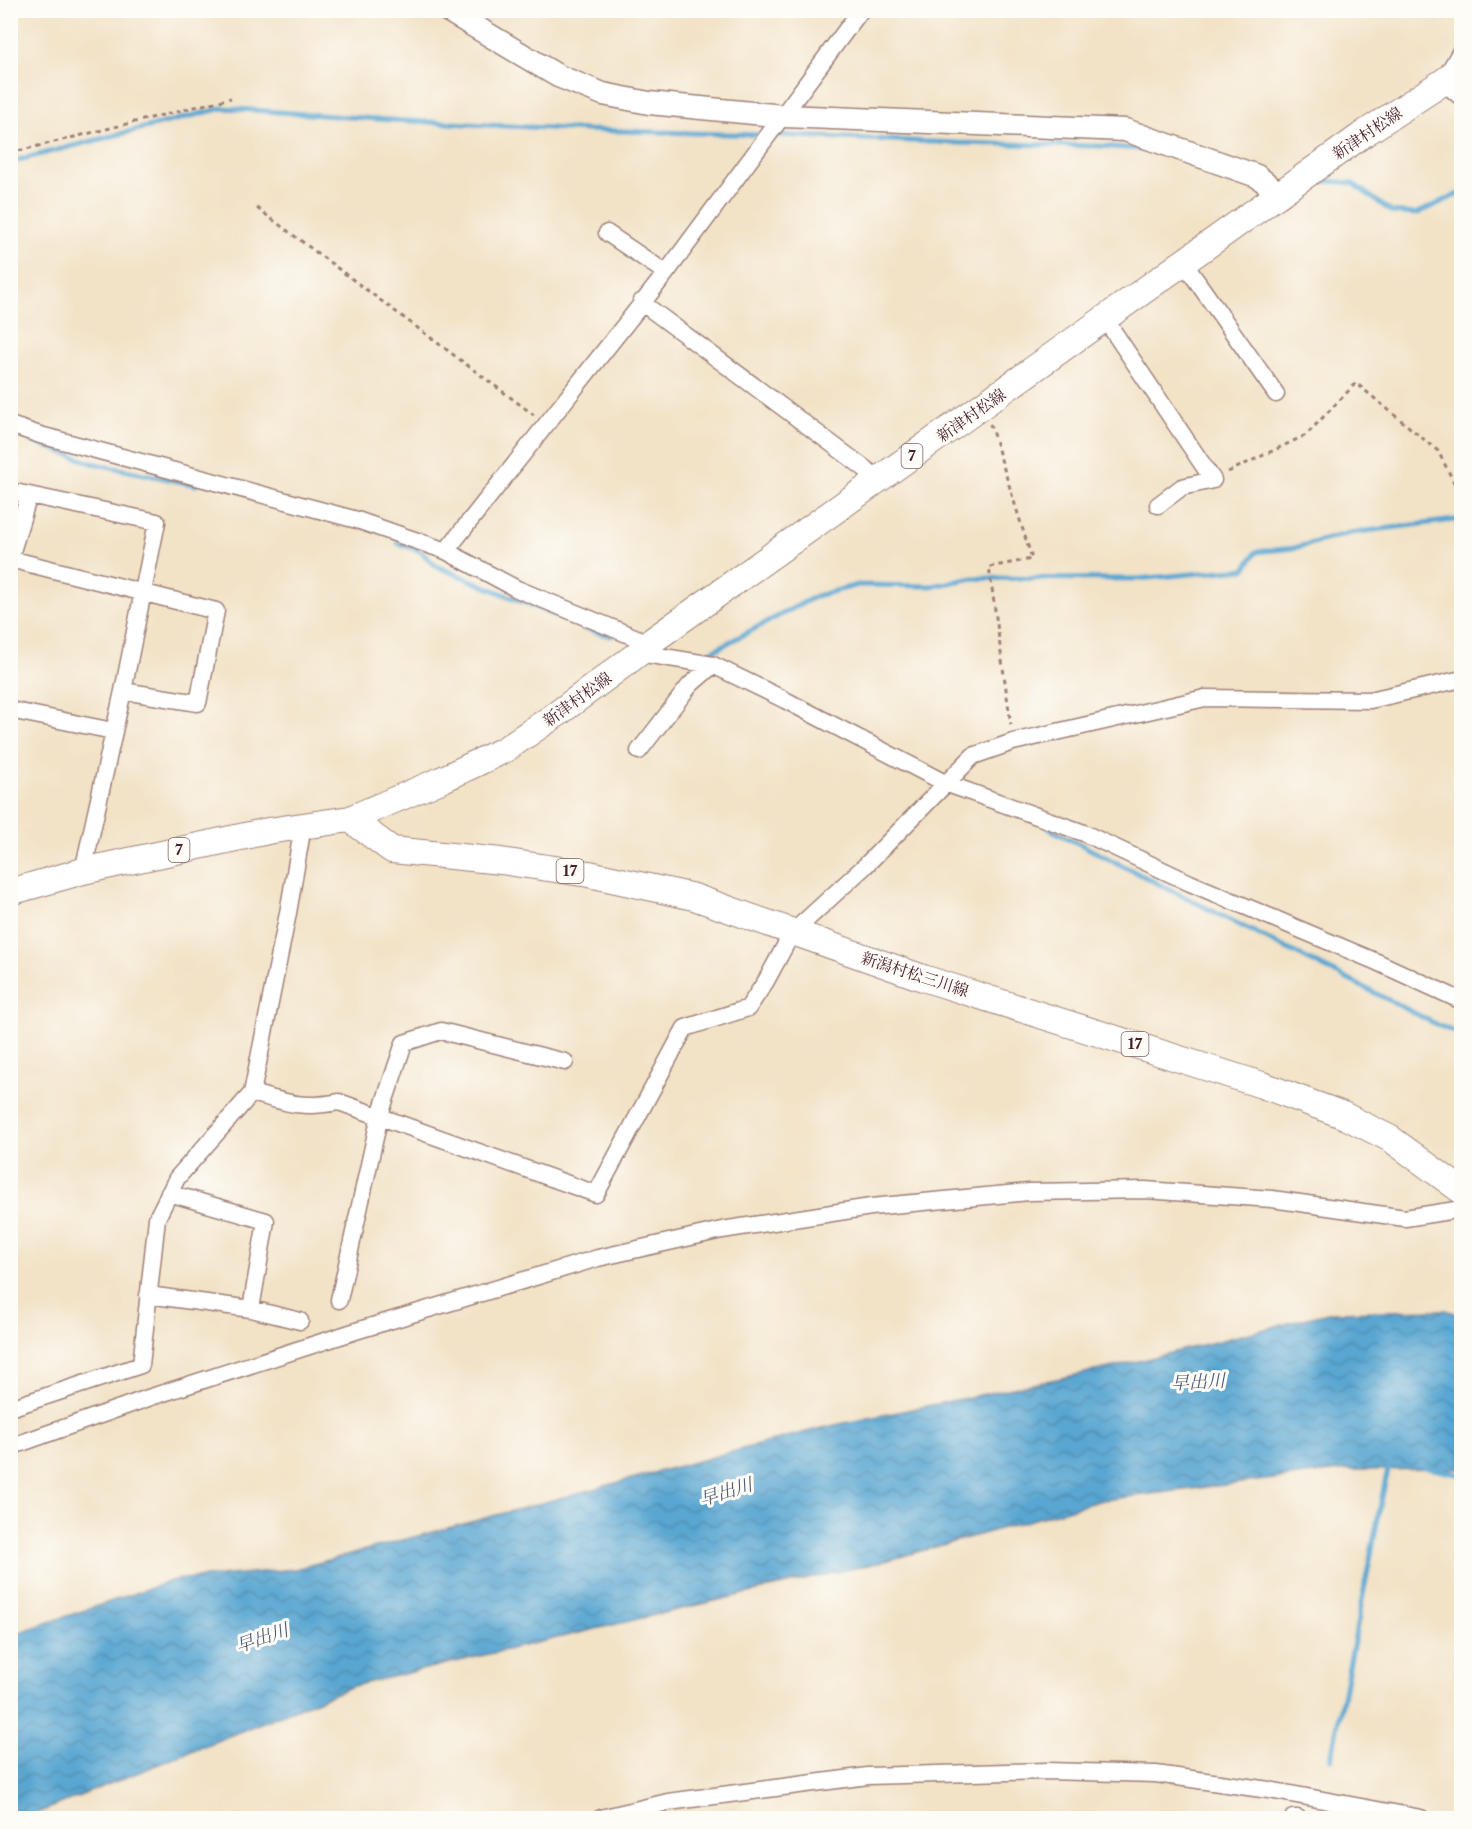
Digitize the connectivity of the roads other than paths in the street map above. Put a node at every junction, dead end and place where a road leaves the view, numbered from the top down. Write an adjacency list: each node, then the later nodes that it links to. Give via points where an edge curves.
1 (447, 10): 5 (street, via 558,76 603,94 649,103)
2 (861, 10): 5 (street)
3 (1461, 49): 4 (street)
4 (1455, 83): 6 (main road, 新津村松線 / 7, via 1365,133)
5 (784, 116): 6 (street, via 1125,130 1257,176); 9 (street)
6 (1281, 195): 8 (main road, 新津村松線 / 7)
7 (607, 233): 9 (street)
8 (1184, 263): 11 (main road, 新津村松線 / 7); 12 (street)
9 (666, 273): 10 (street)
10 (641, 302): 14 (street); 18 (street)
11 (1105, 318): 14 (main road, 新津村松線 / 7); 17 (street, via 1213,480 1182,487)
12 (1276, 394)
13 (10, 424): 18 (street, via 357,520)
14 (879, 479): 21 (main road, 新津村松線 / 7)
15 (10, 490): 16 (street)
16 (29, 495): 19 (street); 20 (street, via 157,522)
17 (1158, 505)
18 (446, 551): 21 (street)
19 (10, 559): 20 (street)
20 (143, 593): 24 (street); 24 (street, via 216,611 198,703)
21 (644, 648): 22 (street); 29 (main road, 新津村松線 / 7, via 504,750)
22 (713, 665): 27 (street, via 690,685); 28 (street)
23 (1461, 680): 28 (street, via 1370,700 1206,698 1013,742 972,756)
24 (123, 691): 26 (street)
25 (10, 710): 26 (street)
26 (113, 731): 31 (street)
27 (639, 751)
28 (945, 783): 33 (street, via 865,866); 34 (street, via 1084,832 1190,883)
29 (350, 819): 30 (main road, 7); 33 (main road, 新潟村松三川線 / 17, via 392,850 589,874 694,897)
30 (303, 826): 31 (main road, 7); 36 (street)
31 (82, 871): 32 (main road, 7)
32 (10, 892)
33 (792, 933): 37 (street, via 748,1008 685,1028 596,1194); 38 (main road, 新潟村松三川線 / 17, via 1262,1085 1343,1115 1391,1139)
34 (1461, 1001)
35 (564, 1062): 37 (street, via 441,1031 404,1043)
36 (252, 1093): 37 (street, via 296,1106 339,1102); 39 (street, via 177,1178)
37 (380, 1115): 42 (street)
38 (1461, 1191)
39 (170, 1193): 41 (street, via 157,1218); 43 (street, via 266,1221)
40 (1461, 1209): 46 (street, via 1405,1218 1272,1199 1144,1190 1029,1192 871,1207 722,1230 598,1257 151,1397)
41 (148, 1295): 43 (street); 45 (street, via 141,1365)
42 (339, 1300)
43 (251, 1309): 44 (street)
44 (300, 1321)
45 (10, 1408)
46 (10, 1447)
47 (601, 1818): 50 (street, via 669,1802 868,1776 1047,1771 1156,1774)
48 (1293, 1818): 49 (street)
49 (1298, 1818)
50 (1421, 1818)

